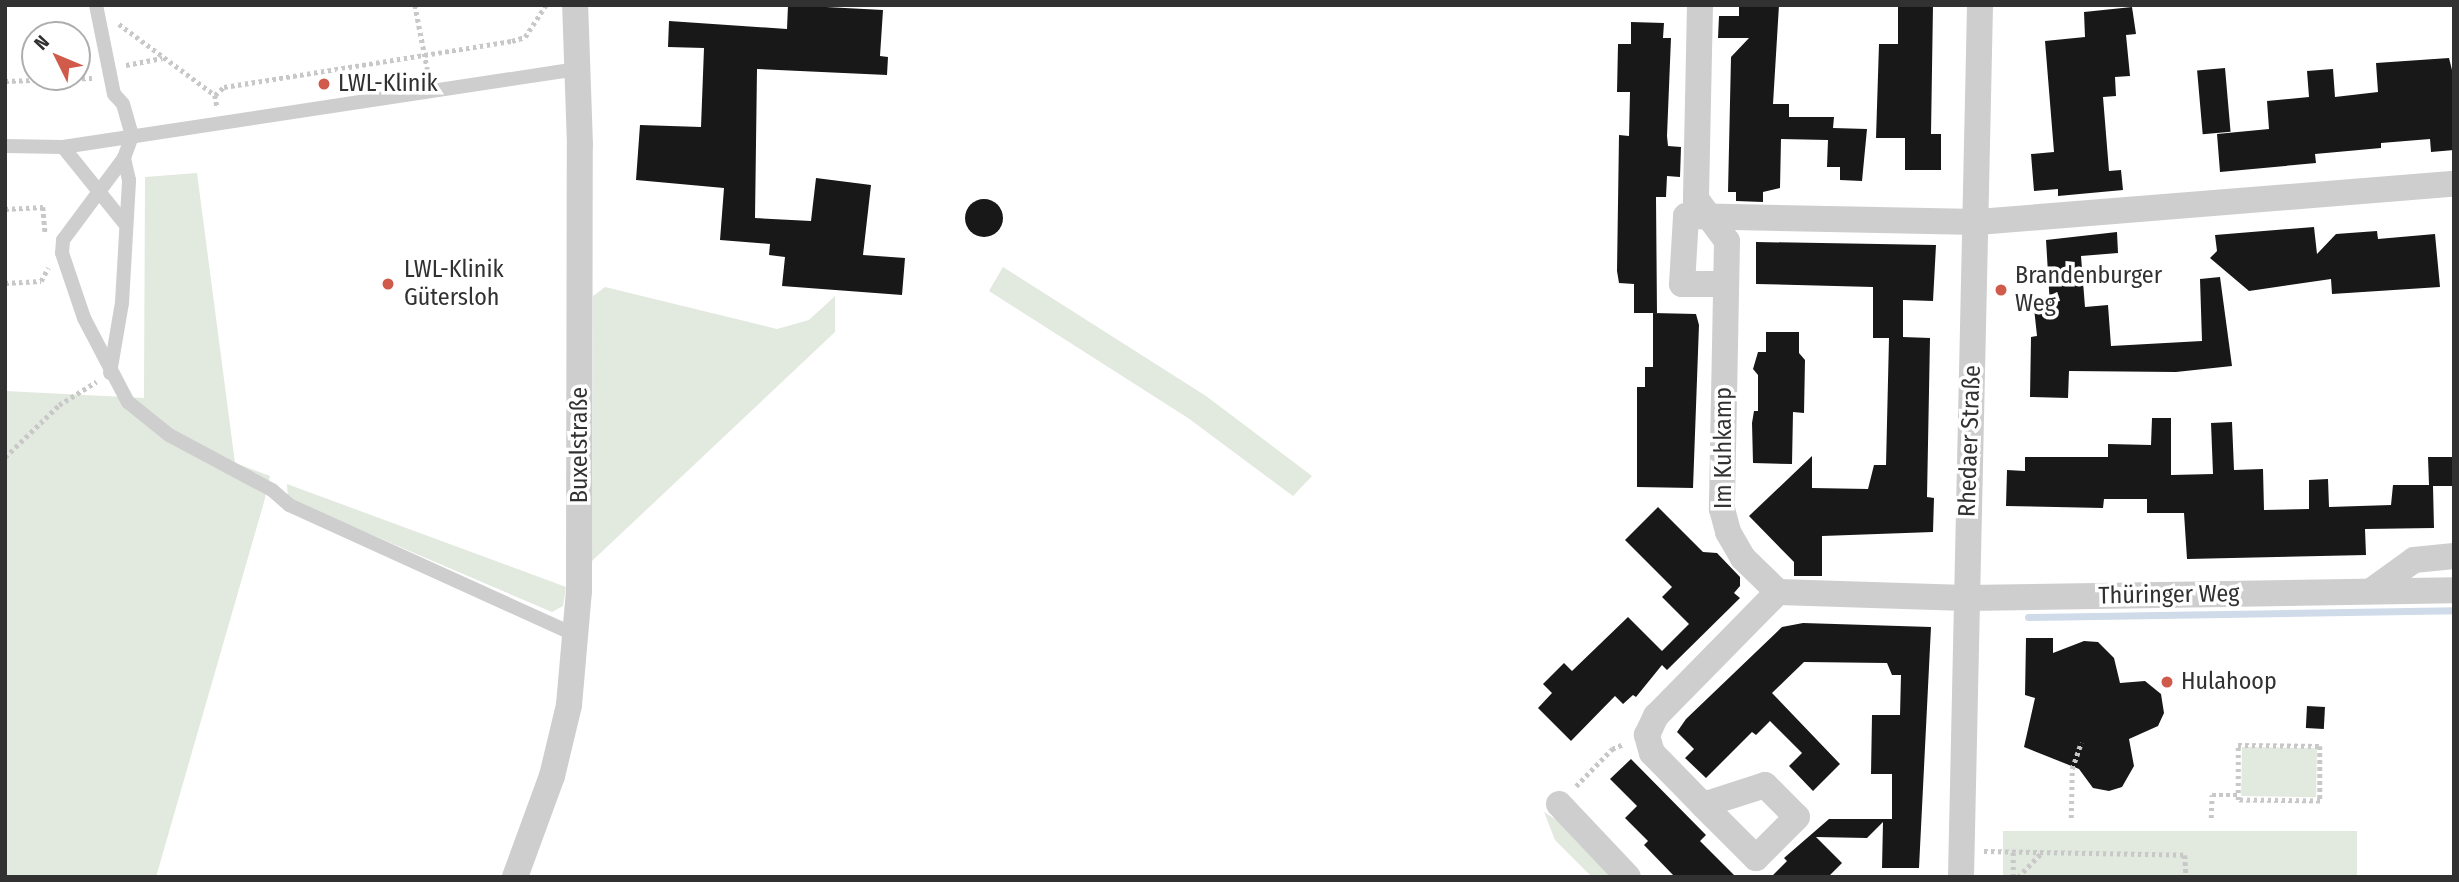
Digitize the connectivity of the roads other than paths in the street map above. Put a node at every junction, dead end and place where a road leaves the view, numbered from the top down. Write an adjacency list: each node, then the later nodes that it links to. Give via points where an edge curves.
1 (575, 5): 5 (street, Buxelstraße)
2 (1700, 5): 12 (street, Im Kuhkamp, via 1696,199)
3 (1980, 5): 13 (street, Rhedaer Straße)
4 (96, 6): 6 (lane, via 108,71)
5 (577, 69): 6 (lane); 22 (street, Buxelstraße, via 581,427)
6 (132, 136): 8 (lane); 9 (lane)
7 (5, 146): 8 (lane)
8 (63, 147): 11 (lane)
9 (124, 158): 11 (lane); 14 (lane, via 129,180)
10 (2454, 184): 13 (street)
11 (98, 192): 14 (lane); 16 (lane, via 63,240 62,253 84,318)
12 (1711, 218): 13 (street); 15 (street, Im Kuhkamp, via 1727,241); 15 (street, via 1686,216 1682,284)
13 (1978, 222): 21 (street, Rhedaer Straße)
14 (126, 225): 16 (lane, via 122,303)
15 (1725, 284): 20 (street, Im Kuhkamp, via 1722,509 1728,532 1743,558)
16 (110, 373): 22 (lane, via 128,402 169,435 271,490 289,505)
17 (2454, 556): 19 (street, via 2414,560)
18 (2454, 590): 19 (street, Thüringer Weg)
19 (2371, 591): 21 (street, Thüringer Weg)
20 (1778, 592): 21 (street); 24 (street, via 1656,716 1647,735 1652,753)
21 (1966, 598): 27 (street, Rhedaer Straße)
22 (576, 635): 25 (street, Buxelstraße, via 569,705 555,764)
23 (1559, 804): 26 (street)
24 (1703, 805)
25 (515, 877)
26 (1628, 877)
27 (1961, 877)

